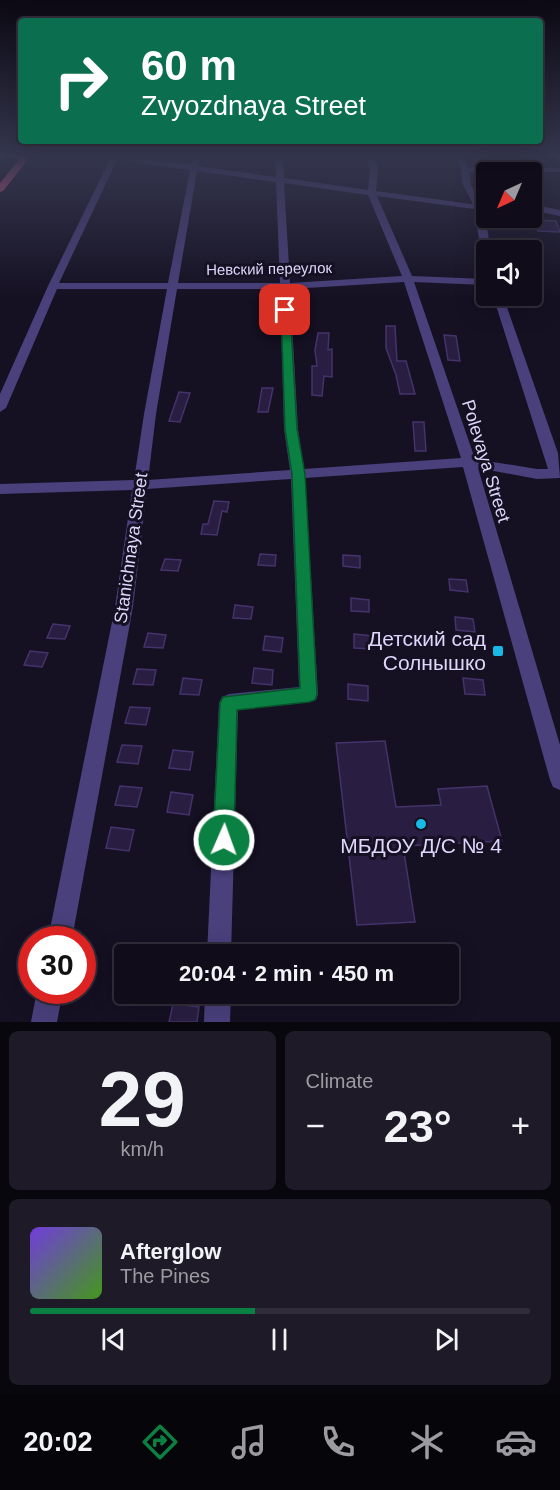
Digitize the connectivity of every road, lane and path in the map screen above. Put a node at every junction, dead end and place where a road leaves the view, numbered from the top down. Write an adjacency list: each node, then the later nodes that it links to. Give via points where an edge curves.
1 (92, 205): 13 (street)
2 (188, 205): 14 (street, Stanichnaya Street)
3 (280, 205): 15 (street)
4 (377, 205): 11 (street, Polevaya Street)
5 (453, 205): 8 (street)
6 (542, 205): 7 (street)
7 (560, 205)
8 (476, 206)
9 (542, 208): 10 (street)
10 (560, 213)
11 (408, 279): 12 (street, Невский переулок); 15 (street, Невский переулок); 18 (street, Polevaya Street)
12 (476, 282)
13 (53, 285): 14 (street, Невский переулок); 17 (street)
14 (173, 285): 15 (street, Невский переулок); 21 (street, Stanichnaya Street)
15 (284, 286): 20 (street, via 291,429)
16 (501, 306): 19 (street)
17 (0, 408)
18 (469, 462): 19 (street, via 537,474); 20 (street); 23 (street, Polevaya Street)
19 (558, 473)
20 (298, 474): 21 (street); 25 (street, via 309,694 229,703)
21 (139, 485): 22 (street); 24 (street, Stanichnaya Street, via 124,608)
22 (0, 489)
23 (560, 780)
24 (63, 926)
25 (219, 944)
26 (47, 1004): 28 (street)
27 (218, 1004): 29 (street)
28 (44, 1022)
29 (217, 1022)

